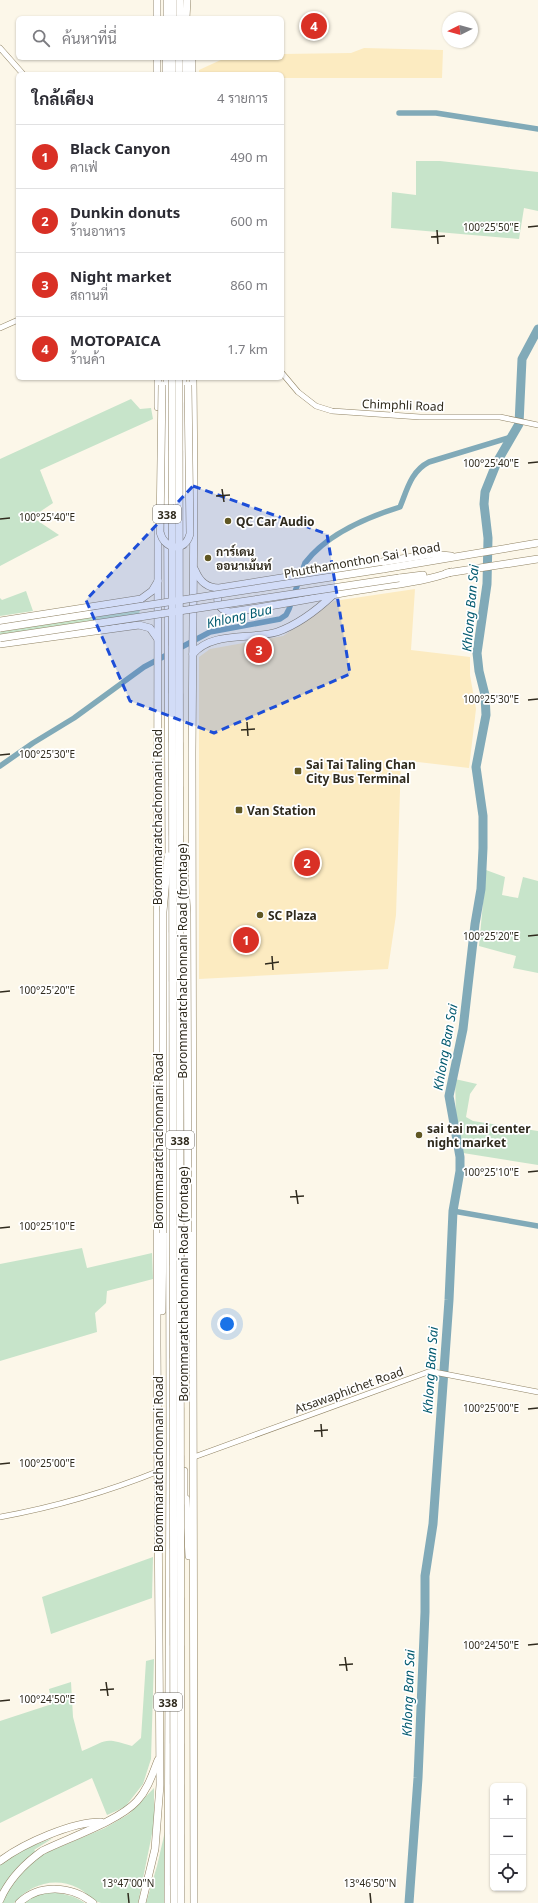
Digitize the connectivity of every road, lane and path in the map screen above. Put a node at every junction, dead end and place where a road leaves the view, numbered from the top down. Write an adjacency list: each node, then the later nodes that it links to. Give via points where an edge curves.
1 (156, 0): 7 (main road)
2 (167, 0): 8 (main road)
3 (173, 0): 9 (main road)
4 (180, 0): 10 (main road)
5 (187, 0): 11 (main road)
6 (191, 0): 12 (main road)
7 (156, 16)
8 (167, 16)
9 (173, 16)
10 (180, 16)
11 (186, 16)
12 (191, 16)
13 (0, 48): 20 (street)
14 (156, 60): 21 (main road)
15 (166, 60): 22 (main road)
16 (172, 60): 23 (main road)
17 (179, 60): 24 (main road)
18 (186, 60): 25 (main road)
19 (192, 60): 26 (main road)
20 (22, 72)
21 (157, 72)
22 (166, 72)
23 (172, 72)
24 (179, 72)
25 (186, 72)
26 (192, 72)
27 (16, 321): 28 (street)
28 (0, 328)
29 (284, 375): 38 (street, Chimphli Road, via 298,392 312,403 332,411 415,417 500,417)
30 (158, 380): 44 (main road, Borommaratchachonnani Road (frontage) / 338)
31 (167, 380): 62 (main road, Borommaratchachonnani Road / 338)
32 (172, 380): 55 (main road, 338, bridge)
33 (179, 380): 55 (main road, 338, bridge)
34 (183, 380): 61 (main road, Borommaratchachonnani Road / 338, bridge)
35 (193, 380): 42 (main road, Borommaratchachonnani Road (frontage) / 338)
36 (188, 381): 37 (main road, bridge, via 190,534 185,544 178,547 165,543 160,532)
37 (162, 382)
38 (538, 425)
39 (538, 542): 40 (main road, Phutthamonthon Sai 1 Road)
40 (451, 556): 45 (main road, via 432,554); 50 (main road, Phutthamonthon Sai 1 Road, bridge)
41 (538, 560): 43 (main road, Phutthamonthon Sai 1 Road)
42 (194, 568): 45 (main road, via 198,578 205,585 214,588); 54 (main road, Borommaratchachonnani Road (frontage) / 338)
43 (451, 572): 46 (main road, via 438,577); 51 (main road, Phutthamonthon Sai 1 Road, bridge)
44 (158, 580): 47 (main road, via 147,596); 52 (main road, Borommaratchachonnani Road (frontage) / 338)
45 (230, 587): 46 (main road, via 218,596 219,606 230,612)
46 (333, 595): 54 (main road, via 292,625 276,632 213,642 199,646)
47 (127, 601): 48 (main road); 49 (main road, via 140,602 144,607 143,618)
48 (0, 621)
49 (130, 626): 52 (main road, via 143,625 150,628); 53 (main road)
50 (0, 628)
51 (0, 638)
52 (158, 640): 56 (main road, Borommaratchachonnani Road (frontage) / 338)
53 (0, 644)
54 (193, 654): 58 (main road, Borommaratchachonnani Road (frontage) / 338)
55 (176, 805): 56 (main road, bridge, via 163,912 162,1316); 58 (main road, bridge, via 187,913 187,1315); 77 (main road, 338, bridge); 78 (main road, 338, bridge)
56 (158, 1365): 60 (main road, Borommaratchachonnani Road (frontage) / 338)
57 (538, 1392): 59 (street, Atsawaphichet Road, via 434,1372 418,1375)
58 (194, 1397): 59 (main road, Borommaratchachonnani Road (frontage) / 338)
59 (194, 1457): 65 (main road, Borommaratchachonnani Road (frontage) / 338)
60 (158, 1471): 63 (street, via 114,1489 71,1502); 64 (main road, Borommaratchachonnani Road (frontage) / 338)
61 (184, 1487): 65 (main road); 79 (main road, Borommaratchachonnani Road / 338)
62 (169, 1501): 64 (main road); 66 (main road, Borommaratchachonnani Road / 338)
63 (0, 1517)
64 (159, 1562): 67 (main road, Borommaratchachonnani Road (frontage) / 338)
65 (194, 1644): 71 (main road, Borommaratchachonnani Road (frontage) / 338)
66 (168, 1730): 68 (main road); 76 (main road, Borommaratchachonnani Road / 338)
67 (160, 1755): 68 (main road, Borommaratchachonnani Road (frontage) / 338); 69 (main road, via 152,1778 137,1802)
68 (160, 1785): 75 (main road, Borommaratchachonnani Road (frontage) / 338, via 155,1849)
69 (104, 1822): 70 (main road, via 85,1824 48,1836 18,1849); 72 (main road, via 42,1851 17,1873)
70 (0, 1861)
71 (194, 1886): 80 (main road, Borommaratchachonnani Road (frontage) / 338); 81 (main road)
72 (0, 1900)
73 (18, 1903): 74 (main road, via 32,1893 51,1889 71,1891)
74 (93, 1903)
75 (142, 1903)
76 (168, 1903)
77 (174, 1903)
78 (181, 1903)
79 (184, 1903)
80 (194, 1903)
81 (199, 1903)

